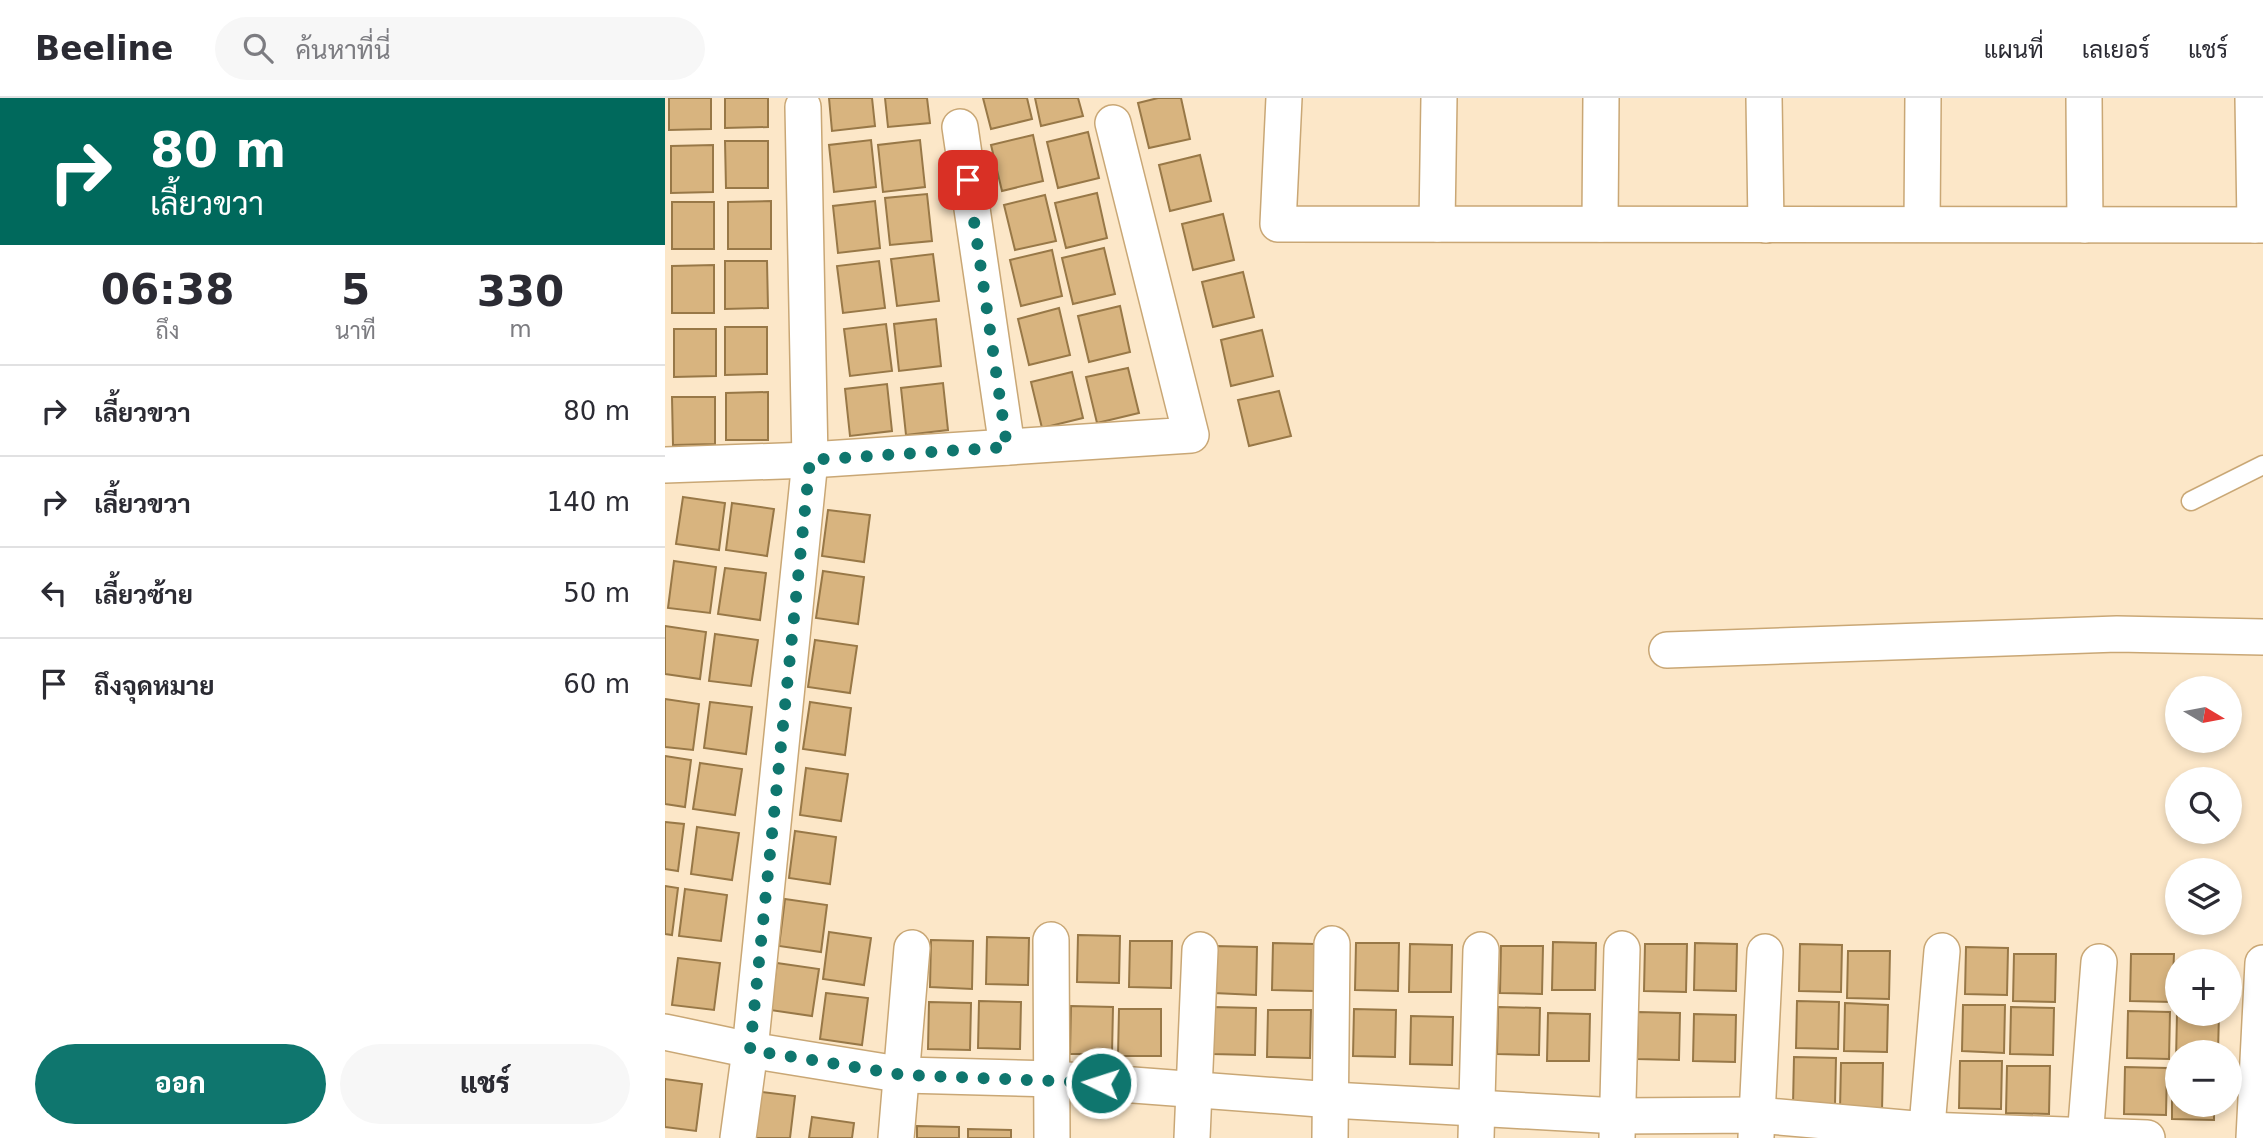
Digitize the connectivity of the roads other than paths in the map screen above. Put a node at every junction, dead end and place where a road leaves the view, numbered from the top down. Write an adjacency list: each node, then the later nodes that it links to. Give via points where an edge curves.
1 (1284, 98): 11 (street, via 1278,224)
2 (1439, 98): 11 (street)
3 (1601, 98): 12 (street)
4 (1764, 98): 14 (street)
5 (1923, 98): 13 (street)
6 (2084, 98): 15 (street)
7 (2253, 98): 16 (street)
8 (803, 107): 18 (street)
9 (1113, 123): 17 (street, via 1191,435)
10 (960, 127): 17 (street)
11 (1437, 224): 12 (street)
12 (1600, 224): 14 (street)
13 (1923, 224): 14 (street); 15 (street)
14 (1766, 225)
15 (2085, 225): 16 (street)
16 (2259, 225)
17 (1007, 447): 18 (street)
18 (810, 460): 19 (street); 35 (street)
19 (665, 465)
20 (2263, 465): 21 (lane)
21 (2191, 501)
22 (2263, 637): 23 (street, via 2117,634)
23 (1667, 650)
24 (1051, 940): 37 (street)
25 (1332, 944): 39 (street)
26 (912, 948): 36 (street)
27 (1622, 949): 41 (street)
28 (1200, 950): 38 (street)
29 (1481, 950): 40 (street)
30 (1943, 951): 43 (street)
31 (1765, 952): 42 (street)
32 (2099, 962): 44 (street)
33 (2263, 963): 51 (street)
34 (665, 1032): 35 (street)
35 (750, 1050): 36 (street); 45 (street)
36 (904, 1075): 37 (street); 46 (street)
37 (1054, 1079): 38 (street); 47 (street)
38 (1195, 1089): 39 (street); 48 (street)
39 (1332, 1100): 40 (street); 49 (street)
40 (1476, 1123): 41 (street)
41 (1618, 1127): 42 (street)
42 (1757, 1127): 43 (street)
43 (1926, 1134): 44 (street)
44 (2085, 1136): 50 (street)
45 (738, 1138)
46 (896, 1138)
47 (1052, 1138)
48 (1192, 1138)
49 (1331, 1138)
50 (2147, 1138)
51 (2254, 1138)

